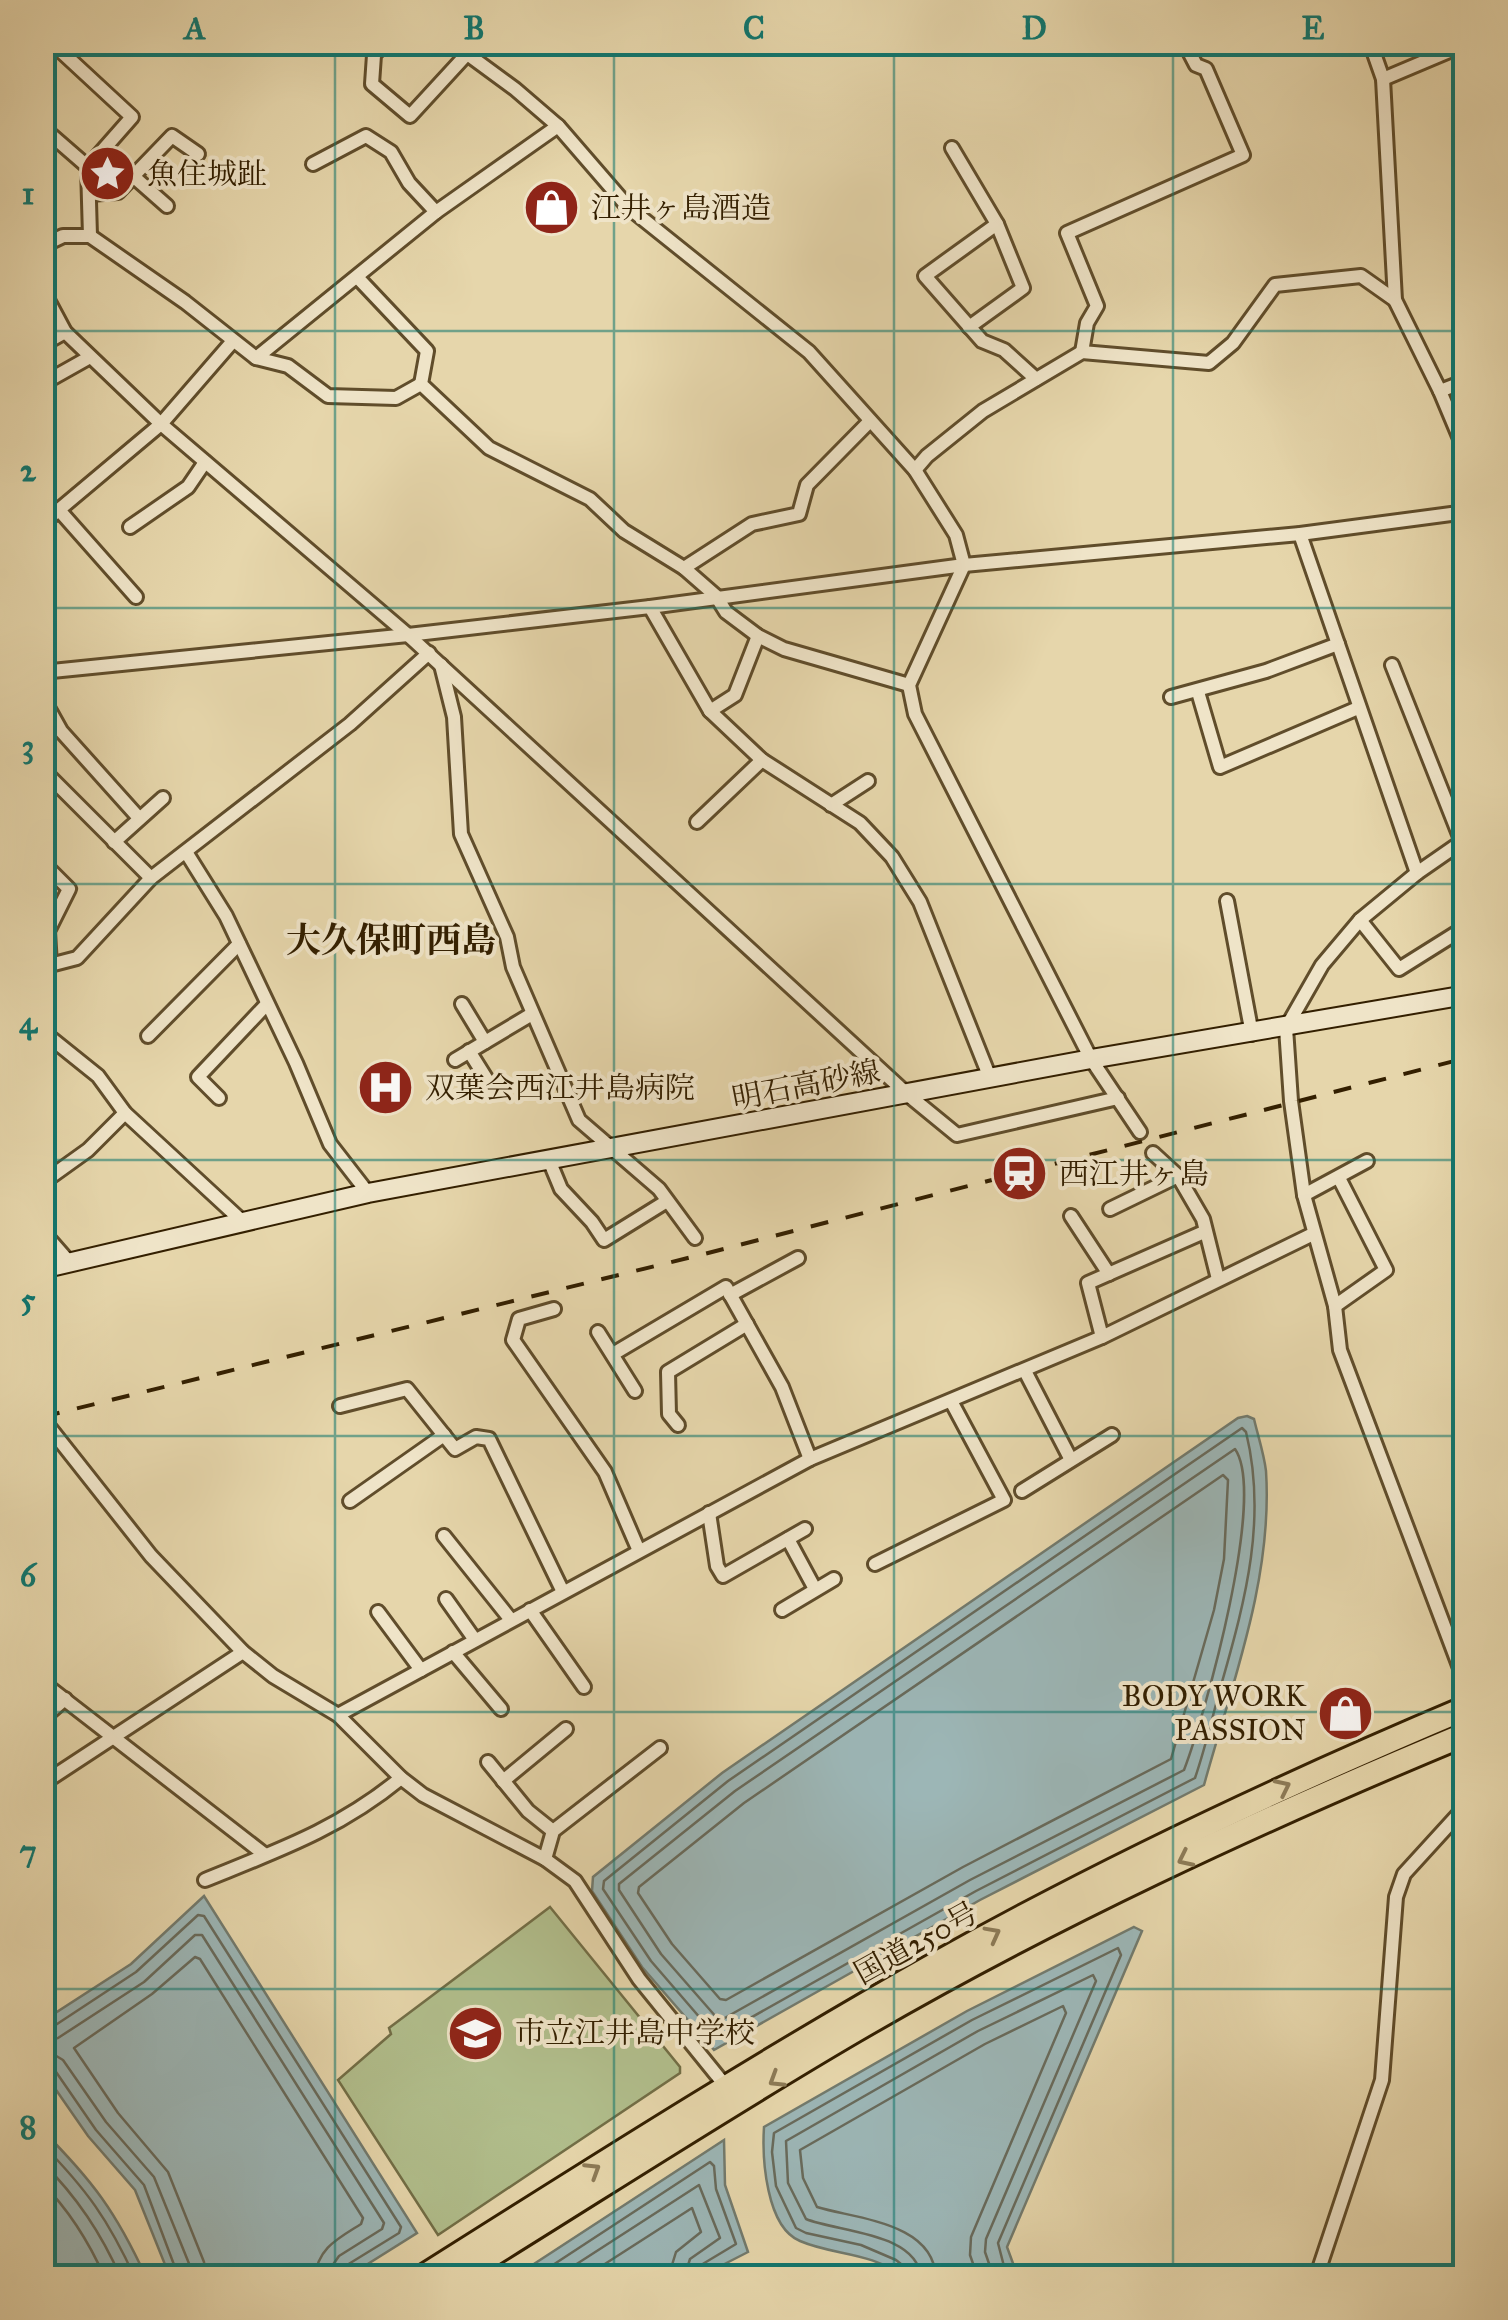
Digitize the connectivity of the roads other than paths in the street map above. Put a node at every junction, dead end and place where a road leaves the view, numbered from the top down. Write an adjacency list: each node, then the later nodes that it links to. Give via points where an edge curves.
1 (51, 42): 14 (street, via 132,118)
2 (385, 42): 7 (street, via 374,55 372,84 410,116)
3 (450, 42): 7 (street)
4 (1184, 42): 29 (street, via 1196,65 1206,69 1242,155 1067,234 1098,306)
5 (1370, 42): 8 (street)
6 (1466, 44): 8 (street)
7 (467, 54): 9 (street)
8 (1383, 79): 24 (street)
9 (558, 126): 18 (street); 37 (street, via 628,207 809,352)
10 (42, 128): 14 (street)
11 (952, 148): 19 (street)
12 (198, 154): 15 (street, via 172,136)
13 (314, 164): 18 (street, via 366,136 391,152)
14 (88, 167): 16 (street)
15 (133, 176): 16 (street, via 118,192); 17 (street)
16 (90, 194): 20 (street)
17 (167, 206)
18 (436, 212): 22 (street)
19 (997, 224): 25 (street, via 1023,288); 25 (street, via 925,276)
20 (90, 236): 21 (street, via 64,236); 27 (street)
21 (42, 246)
22 (358, 278): 31 (street); 35 (street, via 427,352)
23 (42, 289): 26 (street)
24 (1395, 300): 29 (street, via 1361,276 1274,285 1233,343 1210,363); 36 (street)
25 (969, 327): 32 (street)
26 (65, 332): 28 (street); 30 (street)
27 (232, 341): 31 (street); 38 (street)
28 (42, 345)
29 (1082, 352): 32 (street)
30 (90, 356): 34 (street); 38 (street)
31 (256, 358): 35 (street, via 288,366 328,396 396,398)
32 (1036, 379): 41 (street, via 983,410)
33 (1466, 381): 36 (street)
34 (42, 384)
35 (422, 384): 48 (street, via 489,448 590,499 624,531)
36 (1440, 391): 39 (street)
37 (870, 420): 41 (street); 48 (street, via 807,484 800,514 752,524)
38 (161, 424): 40 (street); 42 (street)
39 (1466, 453)
40 (205, 462): 45 (street, via 188,487); 53 (street)
41 (915, 470): 47 (street, via 956,535)
42 (59, 510): 44 (street); 50 (street)
43 (1466, 512): 46 (street)
44 (42, 524)
45 (130, 527)
46 (1300, 534): 47 (street); 55 (street)
47 (964, 565): 49 (street); 61 (street)
48 (684, 568): 49 (street)
49 (716, 596): 51 (street); 54 (street)
50 (136, 597)
51 (650, 607): 53 (street); 66 (street)
52 (1466, 631): 56 (street)
53 (408, 635): 57 (street); 60 (street)
54 (758, 636): 61 (street, via 784,650); 66 (street, via 735,696)
55 (1338, 644): 62 (street); 65 (street)
56 (1466, 649)
57 (429, 653): 58 (street); 76 (street)
58 (441, 665): 88 (street, via 454,717 460,834 507,937); 99 (street)
59 (1392, 665): 74 (street)
60 (42, 672)
61 (909, 685): 95 (street, via 915,714)
62 (1198, 692): 64 (street); 65 (street, via 1220,766)
63 (42, 698): 72 (street, via 61,731)
64 (1171, 698)
65 (1358, 708): 78 (street)
66 (710, 710): 67 (street)
67 (762, 760): 71 (street); 73 (street)
68 (45, 772): 75 (street)
69 (868, 782): 71 (street)
70 (163, 798): 72 (street)
71 (831, 805): 97 (street, via 860,823 892,857 920,902)
72 (139, 818): 75 (street)
73 (697, 822)
74 (1464, 841): 78 (street)
75 (114, 842): 79 (street)
76 (186, 852): 79 (street); 83 (street)
77 (42, 862): 84 (street, via 69,889 48,931)
78 (1417, 873): 81 (street)
79 (150, 878): 84 (street, via 77,958)
80 (1227, 901): 91 (street)
81 (1360, 920): 82 (street, via 1399,969); 89 (street, via 1322,964)
82 (1466, 926)
83 (239, 944): 87 (street); 92 (street)
84 (46, 970)
85 (1466, 995): 89 (main road, 明石高砂線)
86 (462, 1004): 93 (street)
87 (266, 1005): 100 (street, via 198,1077); 111 (street, via 330,1144)
88 (532, 1014): 93 (street); 104 (street, via 579,1120)
89 (1286, 1028): 91 (main road, 明石高砂線); 112 (street)
90 (42, 1031): 102 (street, via 98,1076)
91 (1252, 1034): 95 (main road, 明石高砂線)
92 (148, 1036)
93 (485, 1042): 94 (street)
94 (469, 1051): 96 (street); 98 (street)
95 (1092, 1059): 97 (main road, 明石高砂線); 101 (street)
96 (454, 1060)
97 (990, 1078): 99 (main road, 明石高砂線)
98 (494, 1091)
99 (907, 1094): 101 (street, via 957,1135); 104 (main road, 明石高砂線)
100 (219, 1098)
101 (1118, 1098): 103 (street)
102 (126, 1113): 110 (street); 116 (street)
103 (1140, 1132)
104 (610, 1149): 106 (main road, 明石高砂線); 113 (street)
105 (1154, 1152): 108 (street)
106 (548, 1160): 111 (main road, 明石高砂線); 113 (street, via 561,1189 604,1240)
107 (1368, 1161): 109 (street)
108 (1178, 1176): 114 (street); 118 (street)
109 (1339, 1178): 112 (street); 127 (street, via 1386,1270)
110 (42, 1183)
111 (368, 1193): 116 (main road, 明石高砂線)
112 (1304, 1195): 119 (street)
113 (667, 1201): 120 (street)
114 (1110, 1209)
115 (1070, 1216): 124 (street)
116 (243, 1222): 122 (main road, 明石高砂線)
117 (42, 1231): 122 (street)
118 (1204, 1232): 124 (street); 125 (street)
119 (1313, 1234): 125 (street); 127 (street)
120 (695, 1238)
121 (798, 1258): 126 (street)
122 (70, 1263): 123 (main road, 明石高砂線)
123 (42, 1269)
124 (1109, 1274): 131 (street, via 1088,1283)
125 (1218, 1278): 131 (street)
126 (730, 1295): 129 (street); 132 (street, via 726,1287)
127 (1335, 1306): 164 (street, via 1340,1350)
128 (554, 1309): 149 (street, via 519,1320 513,1340 605,1472)
129 (747, 1324): 138 (street, via 668,1372 669,1414); 141 (street)
130 (598, 1332): 132 (street)
131 (1102, 1337): 133 (street)
132 (613, 1354): 134 (street)
133 (1024, 1371): 135 (street); 142 (street)
134 (635, 1391)
135 (951, 1402): 141 (street); 150 (street, via 1004,1500)
136 (340, 1406): 139 (street, via 407,1389)
137 (42, 1418): 160 (street, via 150,1556)
138 (678, 1425)
139 (444, 1435): 144 (street); 153 (street, via 455,1448 489,1439)
140 (1112, 1435): 142 (street)
141 (810, 1458): 145 (street)
142 (1070, 1458): 143 (street)
143 (1022, 1492)
144 (350, 1501)
145 (709, 1513): 148 (street, via 723,1576); 149 (street)
146 (805, 1529): 148 (street)
147 (444, 1536): 158 (street)
148 (788, 1539): 152 (street)
149 (639, 1550): 153 (street)
150 (875, 1564)
151 (834, 1579): 152 (street)
152 (815, 1589): 156 (street)
153 (563, 1592): 155 (street)
154 (446, 1599): 159 (street)
155 (530, 1610): 158 (street); 165 (street)
156 (782, 1610)
157 (378, 1612): 162 (street)
158 (511, 1620): 159 (street)
159 (475, 1640): 161 (street)
160 (243, 1652): 169 (street); 173 (street)
161 (454, 1652): 162 (street); 167 (street)
162 (421, 1670): 169 (street)
163 (42, 1682): 166 (street)
164 (1466, 1684)
165 (584, 1687)
166 (64, 1699): 170 (street); 173 (street)
167 (501, 1708)
168 (1466, 1708): 184 (highway, 国道250号, one-way to 168, via 941,1961 1314,1772)
169 (338, 1715): 177 (street)
170 (42, 1719)
171 (566, 1729): 178 (street)
172 (1466, 1734): 184 (highway, 国道250号, one-way to 184, via 1304,1801 1009,1946)
173 (115, 1736): 176 (street); 181 (street)
174 (660, 1748): 180 (street)
175 (488, 1762): 178 (street)
176 (46, 1774)
177 (401, 1778): 181 (street, via 319,1834); 182 (street)
178 (503, 1780): 180 (street)
179 (1466, 1806): 187 (street, via 1404,1874 1396,1897 1382,2080)
180 (553, 1831): 182 (street)
181 (264, 1854): 183 (street)
182 (545, 1860): 184 (street, via 575,1881 639,1979)
183 (205, 1880)
184 (732, 2095): 185 (highway, 国道250号, one-way to 184); 186 (highway, 国道250号)
185 (421, 2278)
186 (454, 2278)
187 (1316, 2278)

